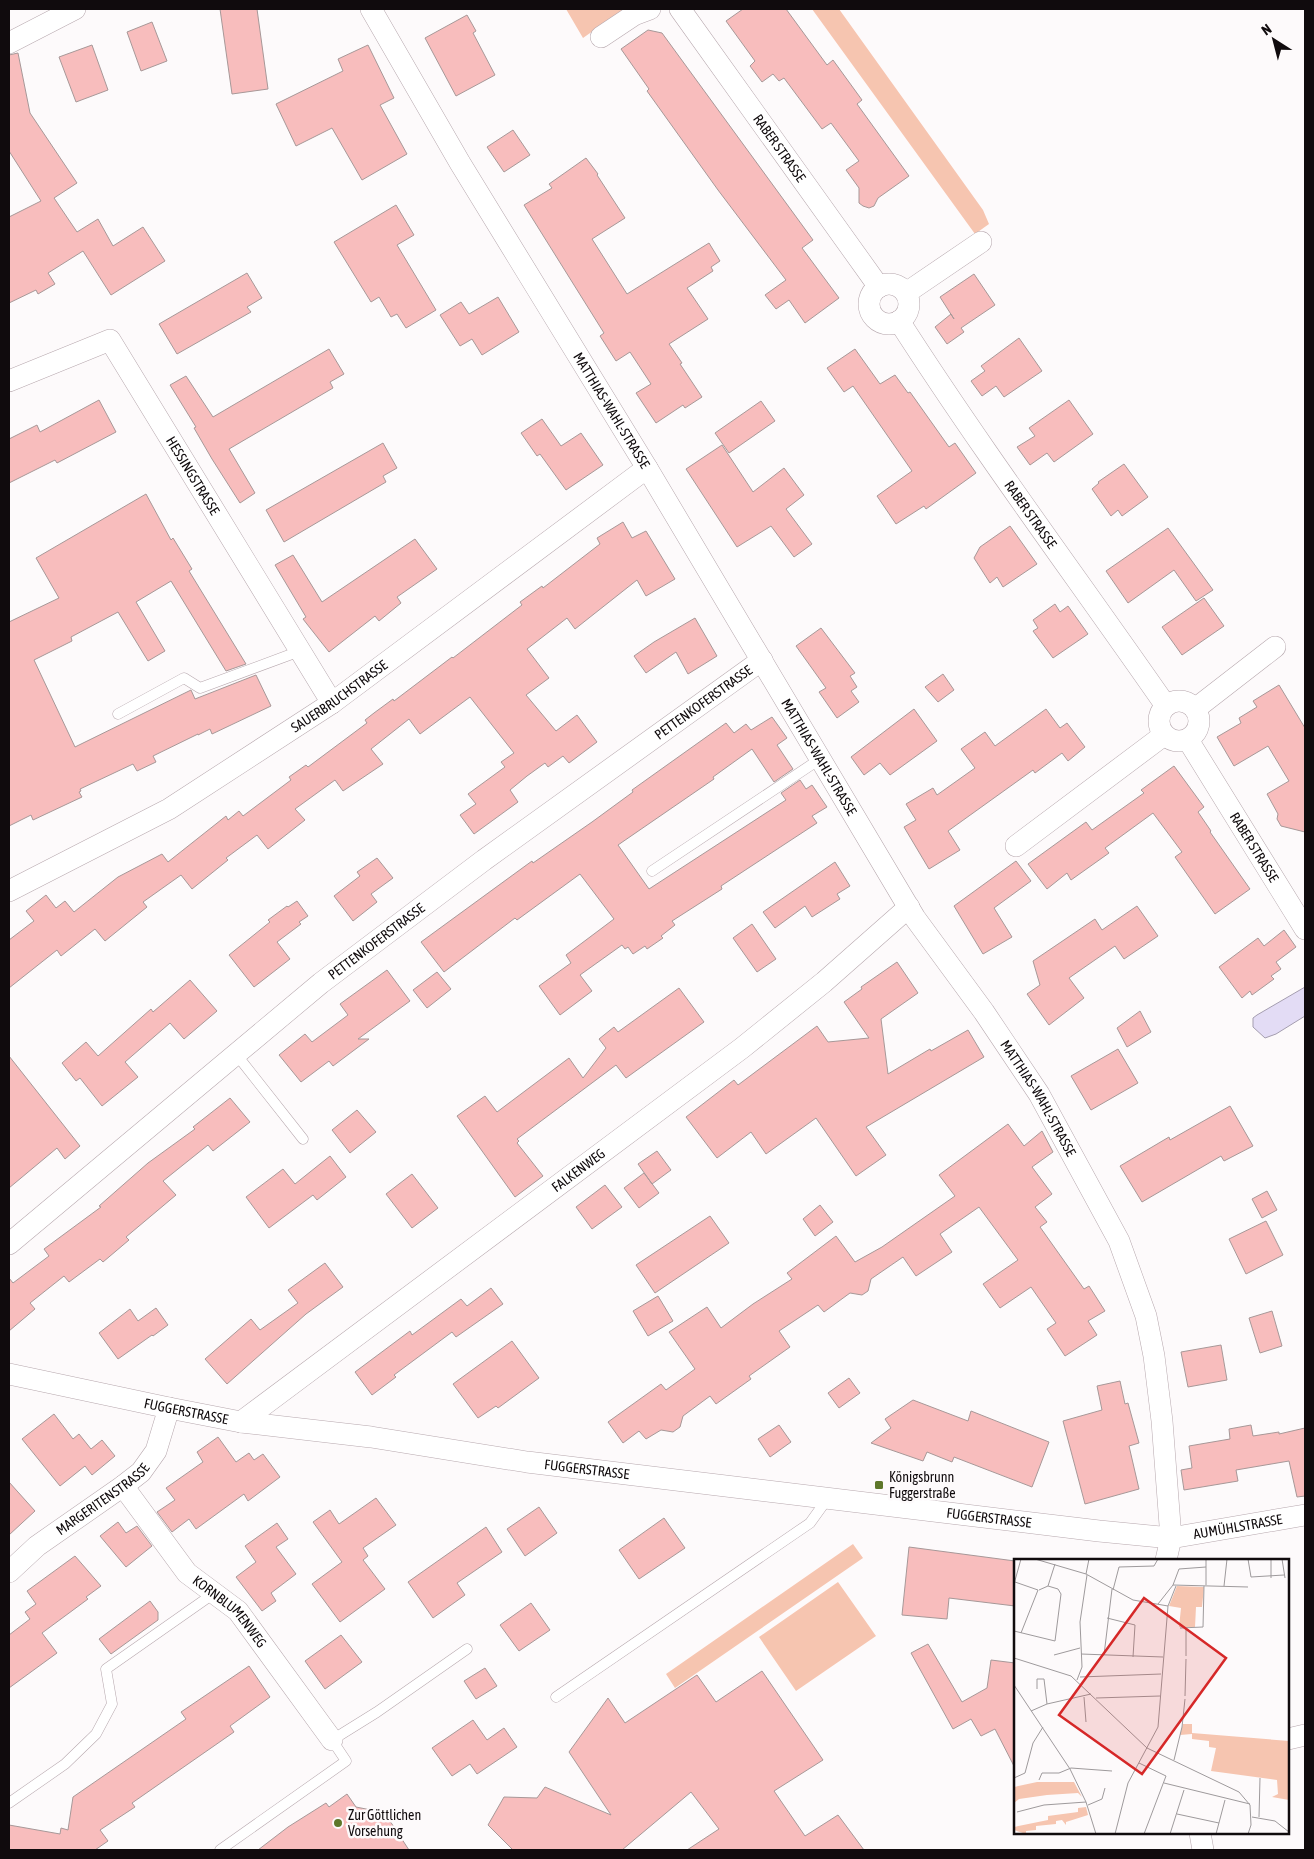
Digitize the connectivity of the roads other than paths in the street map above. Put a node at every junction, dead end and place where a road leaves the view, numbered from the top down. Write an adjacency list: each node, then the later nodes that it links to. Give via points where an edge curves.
1 (75, 9): 6 (street)
2 (371, 9): 12 (street, MATTHIAS-WAHL-STRASSE, via 460,163)
3 (650, 9): 5 (street, via 634,15)
4 (680, 9): 8 (street, RABER STRASSE)
5 (601, 38)
6 (9, 43)
7 (980, 242): 9 (street)
8 (879, 287): 9 (street, via 895,285); 10 (street, via 869,300 870,312 884,324)
9 (906, 293): 10 (street, via 909,307)
10 (899, 321): 17 (street, RABER STRASSE, via 965,421)
11 (9, 382): 14 (street, HESSINGSTRASSE, via 110,340)
12 (647, 468): 15 (street, MATTHIAS-WAHL-STRASSE); 16 (street, SAUERBRUCHSTRASSE)
13 (1275, 647): 18 (street)
14 (300, 651): 16 (street, HESSINGSTRASSE); 19 (lane, via 200,688 184,678)
15 (762, 660): 22 (street, MATTHIAS-WAHL-STRASSE); 28 (street, PETTENKOFERSTRASSE, via 436,896 321,983)
16 (332, 703): 25 (street, SAUERBRUCHSTRASSE, via 169,809)
17 (1166, 706): 18 (street, via 1179,701); 20 (street, via 1159,717)
18 (1195, 709): 21 (street, via 1200,724)
19 (118, 714)
20 (1164, 735): 21 (street, via 1175,741); 23 (street)
21 (1188, 740): 27 (street, RABER STRASSE)
22 (820, 758): 24 (lane); 26 (street, MATTHIAS-WAHL-STRASSE)
23 (1016, 846)
24 (652, 871)
25 (10, 887)
26 (909, 908): 33 (street, FALKENWEG, via 742,1048); 37 (street, MATTHIAS-WAHL-STRASSE, via 1029,1078 1119,1241 1146,1316 1154,1356)
27 (1305, 929)
28 (236, 1054): 29 (lane); 30 (street, PETTENKOFERSTRASSE)
29 (303, 1139)
30 (9, 1244)
31 (9, 1374): 32 (street, FUGGERSTRASSE)
32 (169, 1408): 33 (street, FUGGERSTRASSE); 34 (street, MARGERITENSTRASSE, via 156,1451 141,1472)
33 (241, 1422): 35 (street, FUGGERSTRASSE, via 371,1437 527,1462)
34 (123, 1486): 39 (street, MARGERITENSTRASSE, via 37,1546); 40 (street, KORNBLUMENWEG, via 187,1573)
35 (828, 1498): 37 (street, FUGGERSTRASSE); 42 (lane, via 810,1523)
36 (1305, 1515): 37 (street, AUMÜHLSTRASSE)
37 (1171, 1538): 38 (street, MATTHIAS-WAHL-STRASSE)
38 (1166, 1559)
39 (9, 1572)
40 (213, 1594): 45 (street, KORNBLUMENWEG, via 238,1611); 46 (lane, via 106,1670 112,1704 96,1734 65,1764)
41 (467, 1649): 45 (lane)
42 (556, 1697)
43 (1305, 1734): 44 (street)
44 (1289, 1739)
45 (332, 1740): 48 (lane, via 346,1760)
46 (9, 1803)
47 (1200, 1834): 49 (street)
48 (220, 1850)
49 (1203, 1850)

